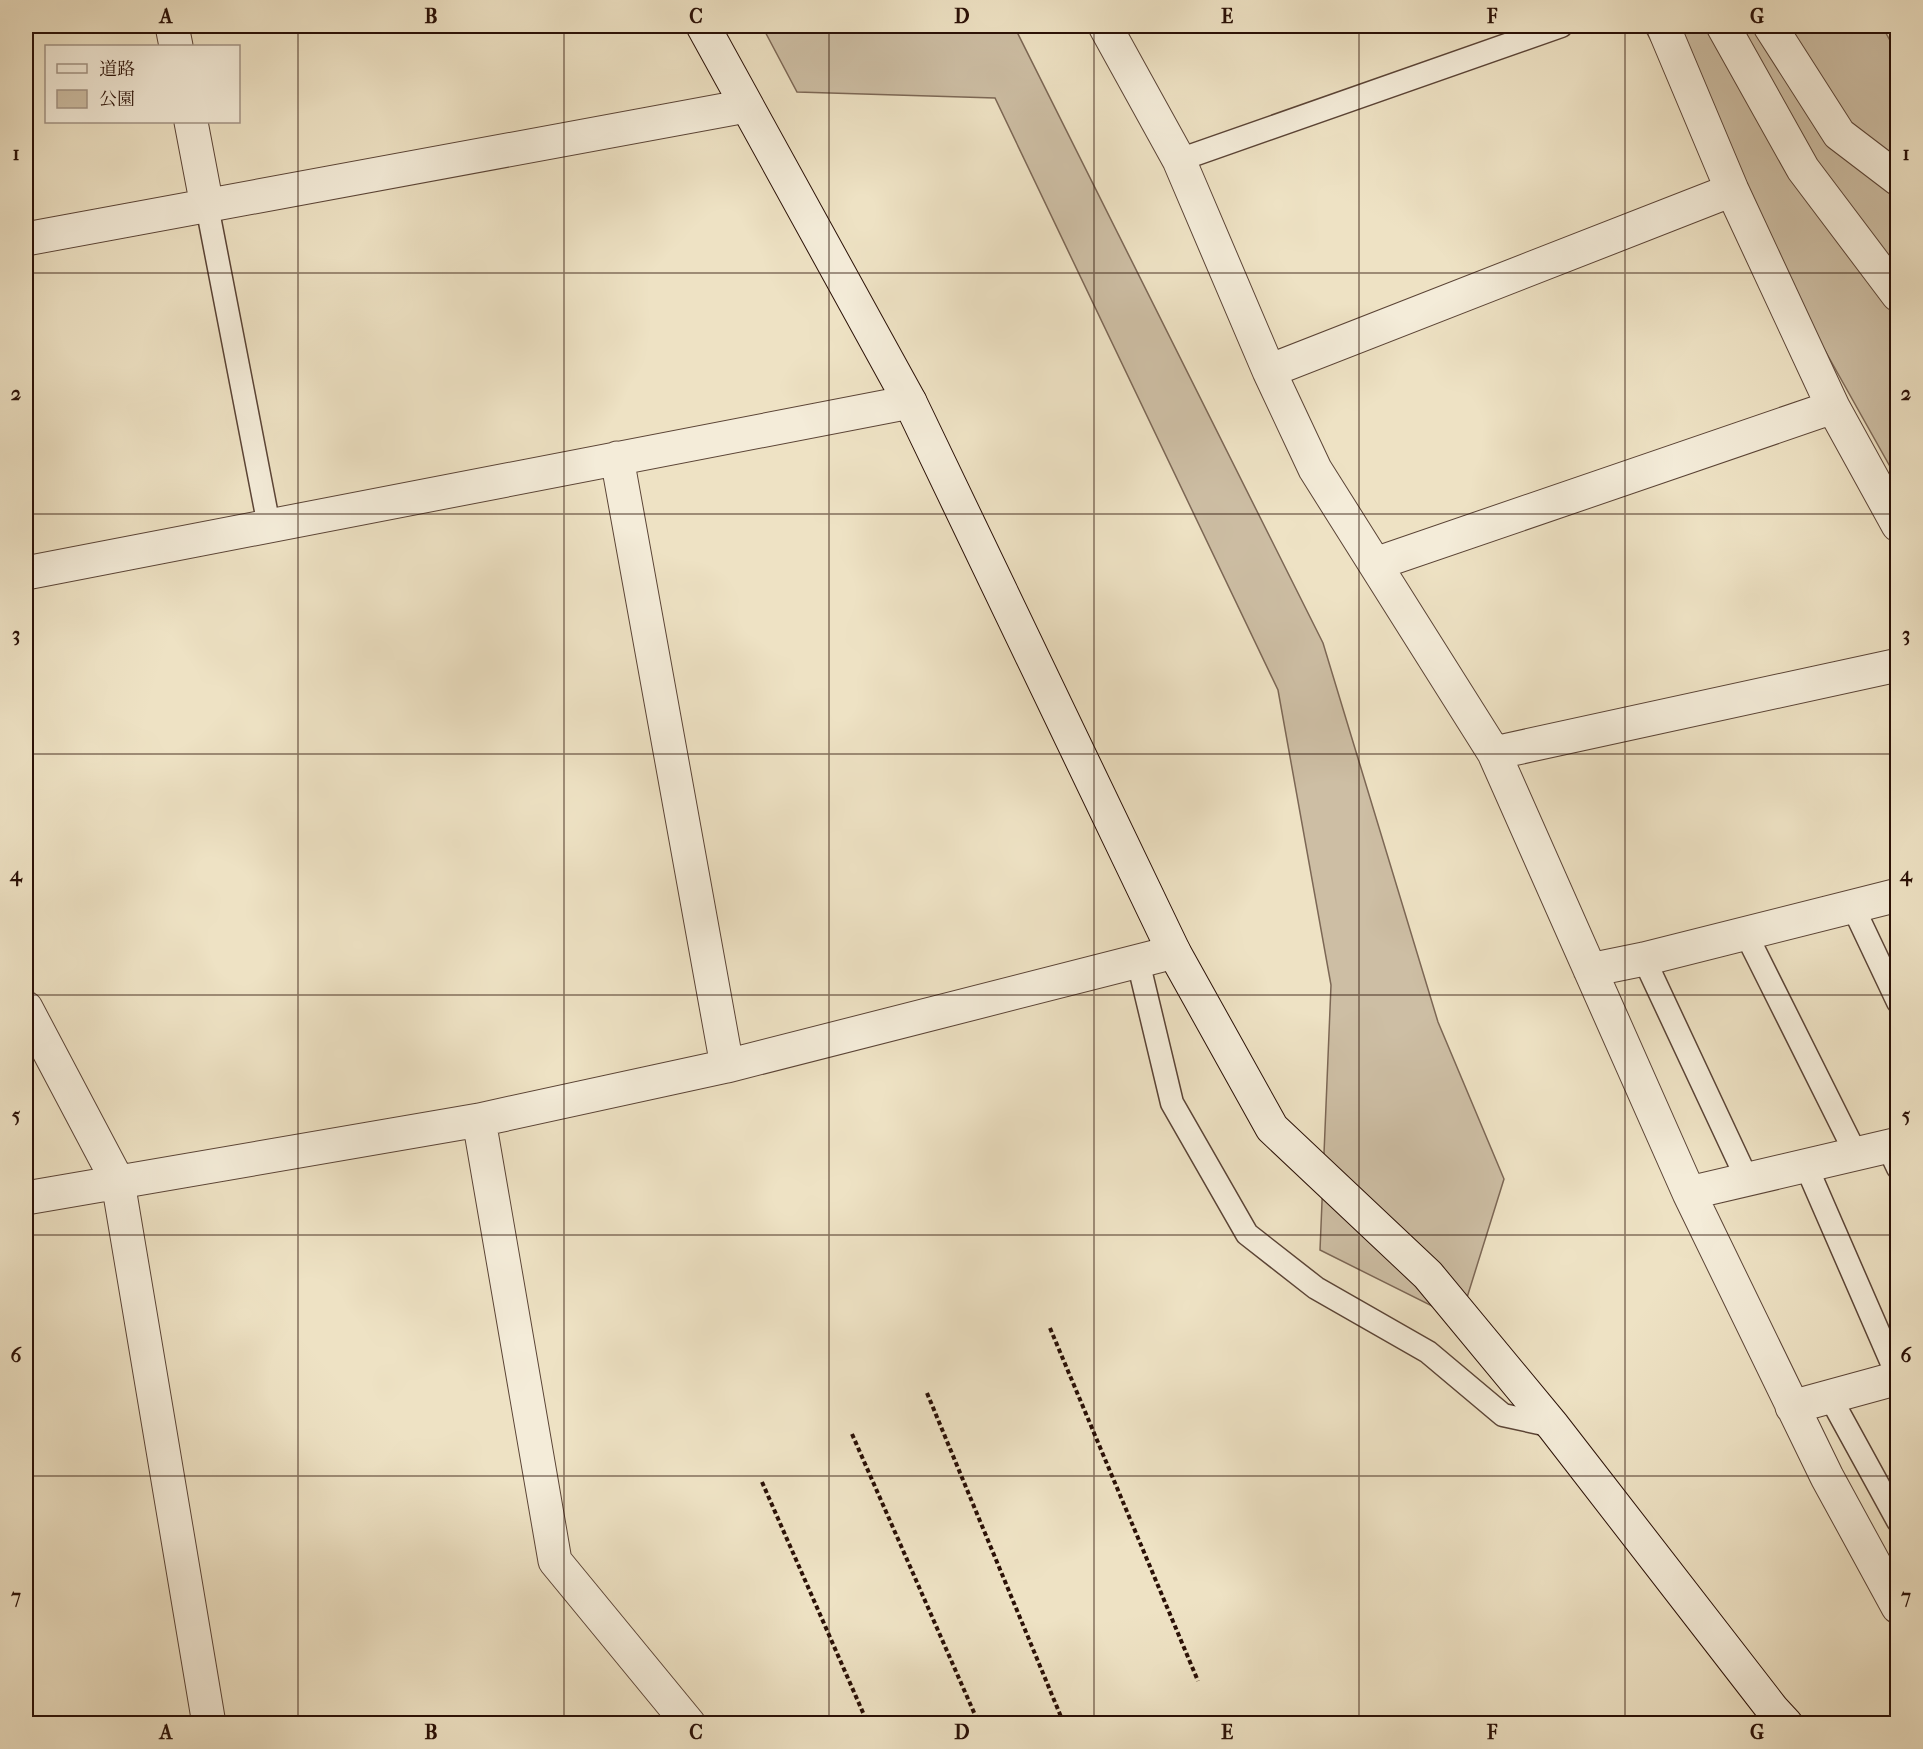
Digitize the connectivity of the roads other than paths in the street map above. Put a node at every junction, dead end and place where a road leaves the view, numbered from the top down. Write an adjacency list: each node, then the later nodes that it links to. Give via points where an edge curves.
1 (172, 26): 8 (street)
2 (703, 26): 9 (street)
3 (1106, 26): 11 (street)
4 (1562, 26): 11 (lane)
5 (1663, 26): 13 (street)
6 (1723, 26): 16 (street, via 1803,169)
7 (1770, 26): 12 (street, via 1839,134)
8 (176, 45)
9 (746, 106): 14 (street); 18 (street)
10 (191, 123): 14 (street)
11 (1179, 160): 17 (street)
12 (1898, 179)
13 (1732, 190): 17 (street); 19 (street)
14 (207, 206): 15 (street); 22 (lane)
15 (26, 239)
16 (1898, 295)
17 (1269, 371): 23 (street, via 1315,470)
18 (910, 402): 20 (street); 30 (street)
19 (1833, 407): 21 (street); 23 (street)
20 (617, 458): 22 (street); 36 (street)
21 (1898, 525)
22 (269, 526): 24 (street)
23 (1375, 564): 26 (street)
24 (26, 573)
25 (1898, 664): 26 (street)
26 (1494, 753): 33 (street)
27 (1898, 895): 28 (street)
28 (1853, 907): 29 (street); 34 (lane)
29 (1746, 934): 31 (street); 39 (lane)
30 (1173, 952): 32 (street); 48 (street, via 1272,1128 1428,1275)
31 (1644, 959): 33 (street); 41 (lane)
32 (1138, 961): 36 (street); 48 (lane, via 1172,1103 1247,1234 1316,1288 1428,1352 1503,1416)
33 (1590, 970): 43 (street)
34 (1898, 1002)
35 (26, 1008): 42 (street)
36 (727, 1066): 37 (street)
37 (479, 1120): 42 (street); 52 (street, via 555,1561)
38 (1894, 1153): 39 (street)
39 (1856, 1154): 40 (street)
40 (1807, 1168): 41 (street); 45 (lane)
41 (1747, 1179): 43 (street)
42 (117, 1182): 44 (street); 51 (street)
43 (1689, 1194): 47 (street)
44 (26, 1198)
45 (1898, 1377): 46 (street)
46 (1830, 1397): 47 (street); 49 (lane)
47 (1792, 1407): 50 (street)
48 (1553, 1426): 53 (street)
49 (1898, 1521)
50 (1898, 1607)
51 (209, 1724)
52 (689, 1724)
53 (1786, 1724)

